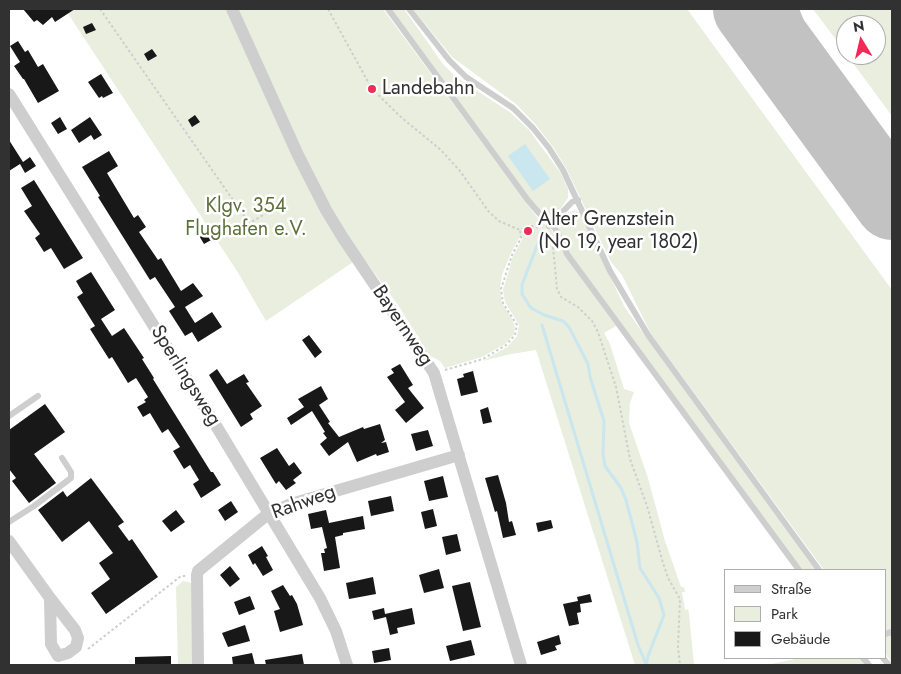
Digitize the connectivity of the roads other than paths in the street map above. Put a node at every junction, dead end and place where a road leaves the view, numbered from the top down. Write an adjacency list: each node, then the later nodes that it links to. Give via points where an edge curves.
1 (232, 9): 9 (street, Bayernweg, via 326,210 434,373)
2 (388, 9): 6 (lane)
3 (409, 9): 5 (lane, via 448,60 466,77 513,108 533,128 563,170)
4 (9, 94): 11 (street, Sperlingsweg)
5 (578, 200): 6 (lane, via 572,202); 15 (lane, via 610,271 648,335)
6 (548, 227): 14 (lane, via 557,232 567,254)
7 (38, 396): 8 (lane)
8 (9, 416)
9 (459, 455): 11 (street, Rahweg, via 291,504); 20 (street, Bayernweg)
10 (62, 458): 12 (lane, via 71,478)
11 (268, 514): 18 (street, Rahweg, via 201,568 197,575); 19 (street, Sperlingsweg, via 320,598 336,631)
12 (9, 522)
13 (9, 542): 16 (street)
14 (798, 569)
15 (818, 569)
16 (50, 598): 17 (street, via 51,644); 17 (street, via 78,638 76,647)
17 (62, 661)
18 (198, 665)
19 (347, 665)
20 (521, 665)

